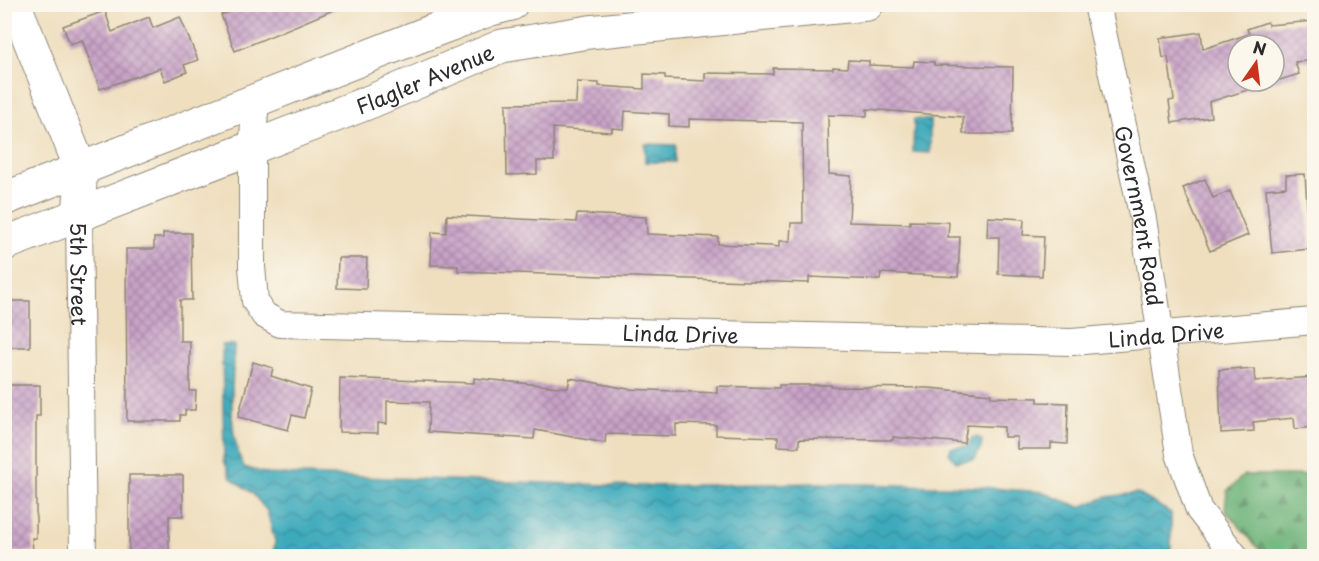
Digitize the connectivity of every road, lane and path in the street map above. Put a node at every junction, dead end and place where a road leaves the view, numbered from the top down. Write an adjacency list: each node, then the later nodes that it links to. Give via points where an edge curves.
1 (15, 4): 8 (street, 5th Street)
2 (867, 4): 5 (main road, Flagler Avenue, via 580,34)
3 (1097, 4): 13 (street, Government Road, via 1143,219)
4 (497, 6): 5 (street); 6 (main road, Flagler Avenue)
5 (502, 46): 7 (main road, Flagler Avenue)
6 (256, 101): 7 (street, Linda Drive); 8 (main road, Flagler Avenue)
7 (252, 148): 10 (main road, Flagler Avenue); 13 (street, Linda Drive, via 255,301 264,315 280,324 1072,342)
8 (81, 170): 9 (main road, Flagler Avenue); 10 (street, 5th Street)
9 (4, 200)
10 (79, 214): 11 (main road, Flagler Avenue); 14 (street, 5th Street)
11 (4, 244)
12 (1314, 321): 13 (street, Linda Drive)
13 (1161, 334): 15 (street, Government Road, via 1179,454 1199,510)
14 (83, 556)
15 (1235, 556)

